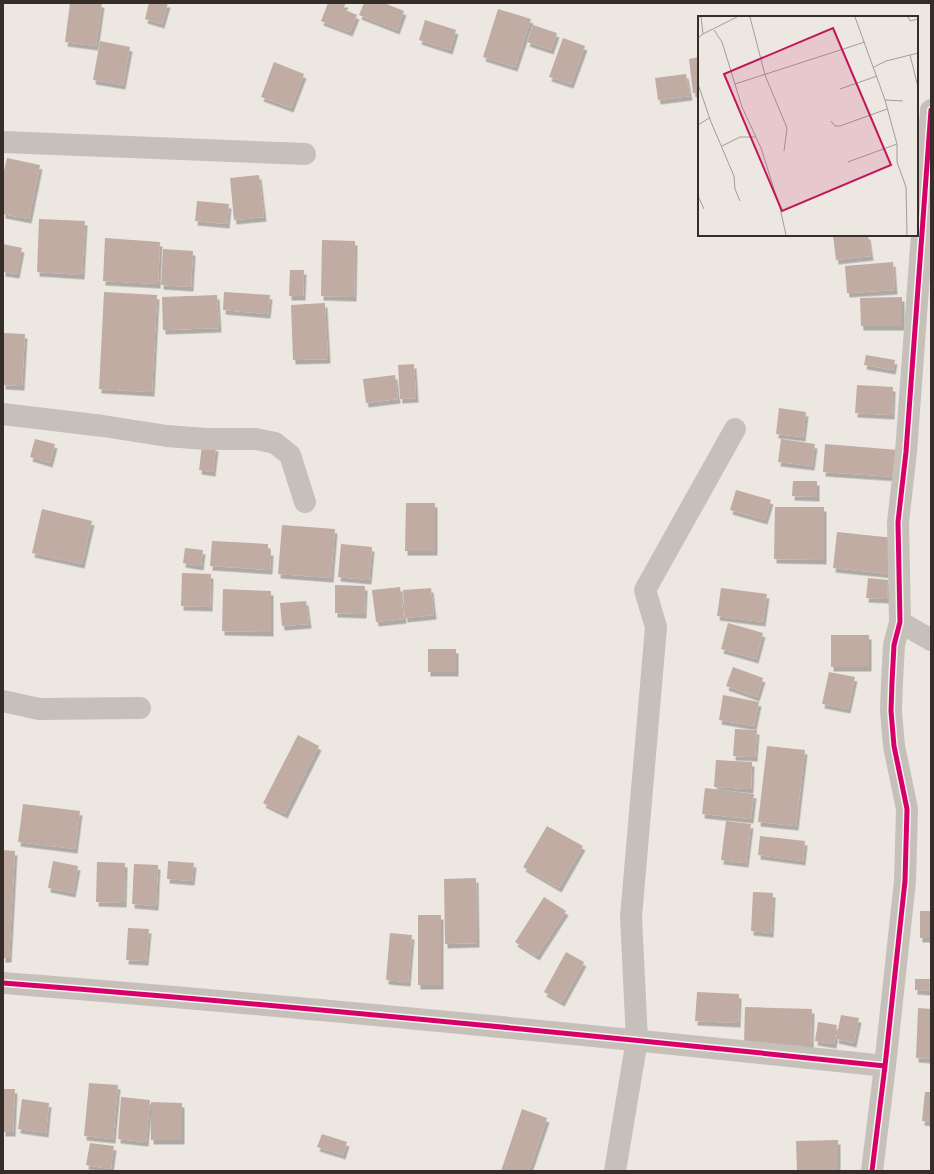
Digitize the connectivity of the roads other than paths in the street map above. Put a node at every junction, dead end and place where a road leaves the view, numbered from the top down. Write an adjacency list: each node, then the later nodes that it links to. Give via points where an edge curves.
1 (931, 110): 7 (street, via 906,452 898,522)
2 (3, 142): 3 (street)
3 (305, 154)
4 (3, 414): 6 (street, via 167,436 256,439 275,443 290,455)
5 (735, 428): 12 (street, via 645,590 656,627 631,917)
6 (305, 502)
7 (900, 622): 8 (street); 13 (street, via 894,645 891,711 894,746 907,809 905,881)
8 (931, 640)
9 (3, 701): 10 (street, via 39,709)
10 (140, 708)
11 (3, 983): 12 (street)
12 (637, 1040): 13 (street); 14 (street)
13 (885, 1066): 15 (street)
14 (615, 1171)
15 (872, 1171)

